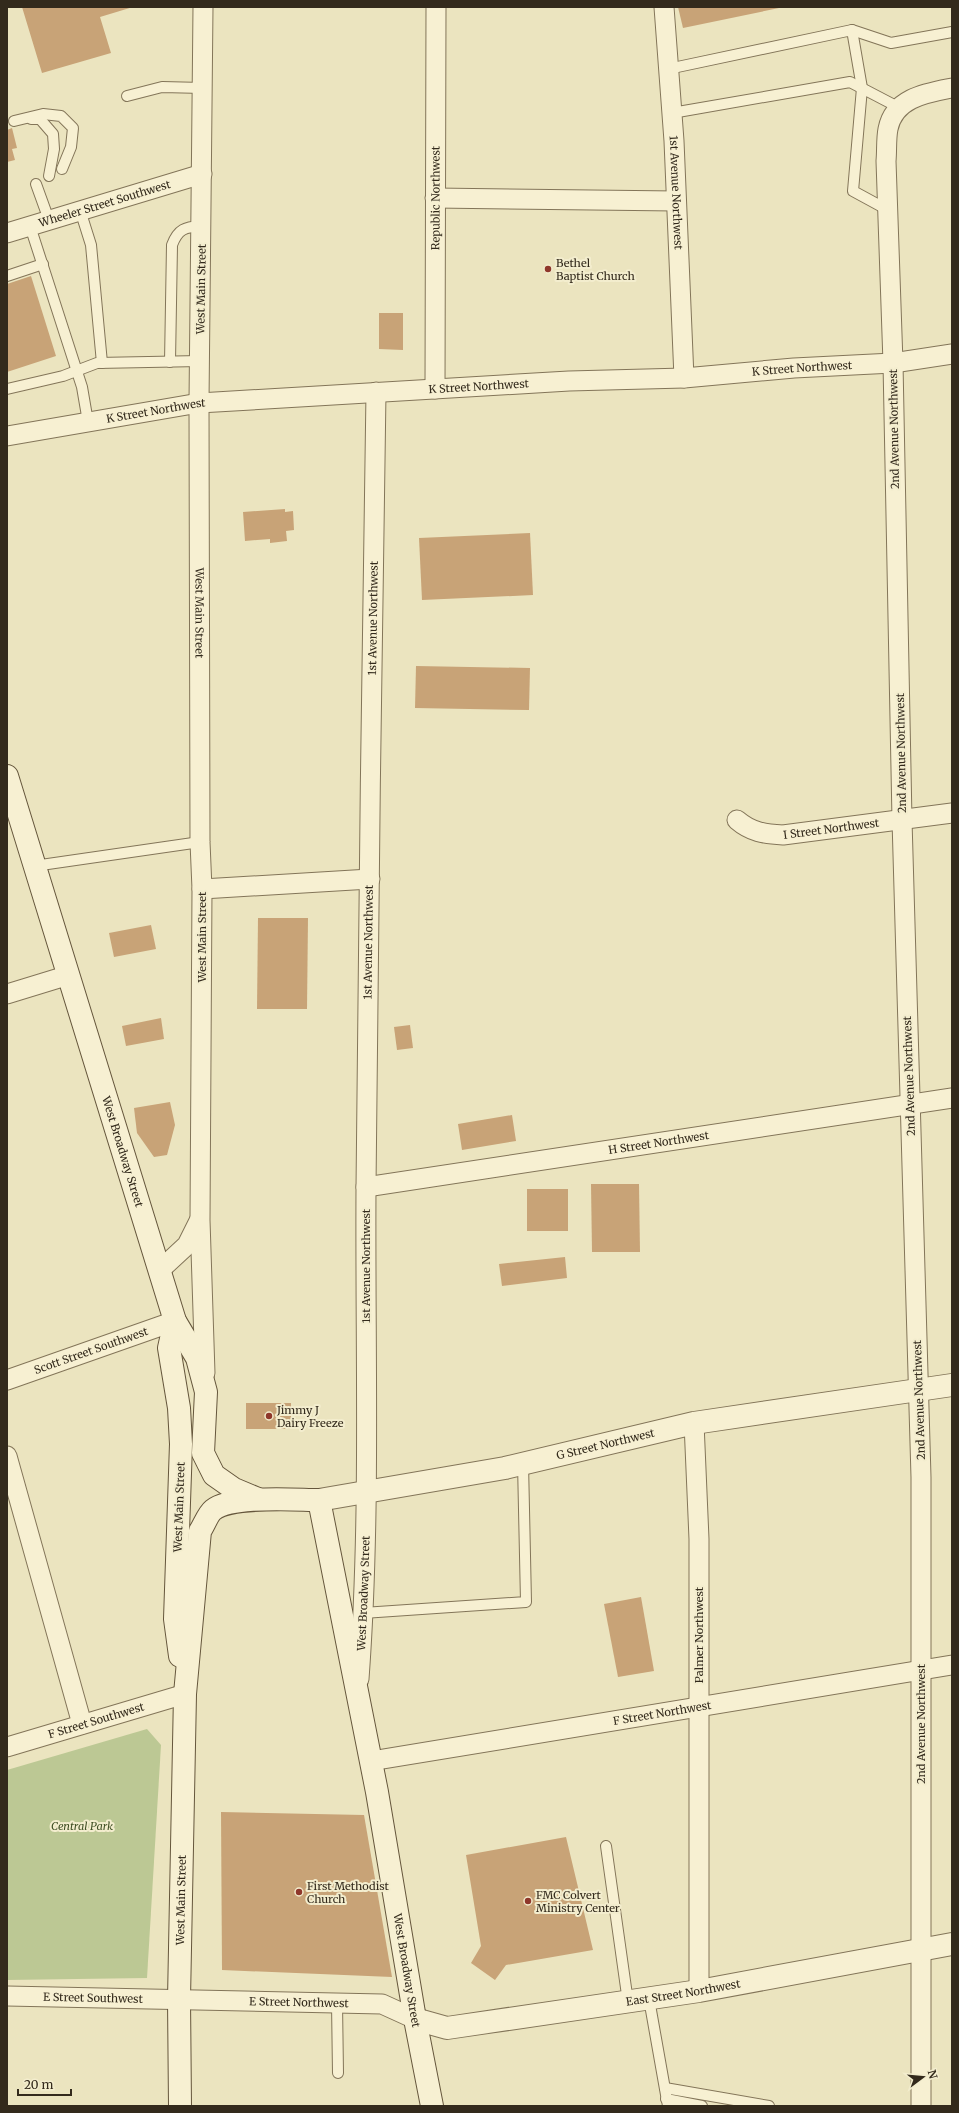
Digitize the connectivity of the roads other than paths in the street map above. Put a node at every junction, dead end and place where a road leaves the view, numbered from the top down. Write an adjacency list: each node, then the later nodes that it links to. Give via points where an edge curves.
1 (203, 7): 7 (street, West Main Street)
2 (436, 7): 18 (street, Republic Northwest)
3 (664, 7): 6 (street, 1st Avenue Northwest)
4 (852, 30): 5 (lane, via 891,43); 6 (lane); 8 (lane)
5 (952, 32)
6 (668, 69): 12 (street, 1st Avenue Northwest)
7 (202, 88): 10 (lane, via 162,88); 15 (street, West Main Street)
8 (862, 88): 11 (lane); 12 (lane, via 850,82); 21 (lane, via 853,191)
9 (952, 88): 11 (street, via 933,92)
10 (127, 96)
11 (898, 107): 21 (street, 2nd Avenue Northwest, via 888,129)
12 (672, 113): 19 (street, 1st Avenue Northwest)
13 (10, 122): 14 (lane, via 43,114 61,116 73,128 71,147); 16 (lane, via 40,118 53,134)
14 (62, 168)
15 (202, 174): 20 (street, Wheeler Street Southwest); 24 (street, West Main Street)
16 (50, 176)
17 (36, 184): 22 (lane)
18 (435, 198): 19 (street); 36 (street, Republic Northwest)
19 (676, 201): 34 (street, 1st Avenue Northwest)
20 (80, 210): 22 (street, Wheeler Street Southwest); 31 (lane, via 91,246)
21 (888, 210): 32 (street, 2nd Avenue Northwest)
22 (49, 220): 23 (street, Wheeler Street Southwest)
23 (30, 226): 25 (street, Wheeler Street Southwest); 26 (lane)
24 (201, 226): 29 (street, West Main Street); 30 (lane, via 180,230 172,245)
25 (7, 233)
26 (43, 264): 27 (lane); 33 (lane)
27 (7, 276)
28 (952, 354): 32 (street, K Street Northwest)
29 (200, 361): 30 (lane); 38 (street, West Main Street)
30 (170, 362): 31 (lane)
31 (102, 363): 33 (lane)
32 (893, 363): 34 (street, K Street Northwest, via 794,368); 44 (street, 2nd Avenue Northwest)
33 (77, 371): 35 (lane); 39 (lane)
34 (684, 378): 36 (street, K Street Northwest, via 569,381)
35 (7, 389)
36 (435, 389): 37 (street, K Street Northwest)
37 (376, 392): 38 (street, K Street Northwest); 47 (street, 1st Avenue Northwest)
38 (200, 403): 39 (street, K Street Northwest); 45 (street, West Main Street)
39 (88, 422): 40 (street, K Street Northwest)
40 (7, 436)
41 (7, 776): 46 (main road, West Broadway Street)
42 (952, 813): 44 (street, I Street Northwest)
43 (737, 820): 44 (street, I Street Northwest, via 752,831 783,835)
44 (902, 820): 52 (street, 2nd Avenue Northwest)
45 (200, 842): 46 (lane); 48 (street, West Main Street)
46 (34, 866): 49 (main road, West Broadway Street)
47 (370, 879): 48 (street); 53 (street, 1st Avenue Northwest)
48 (202, 889): 54 (street, West Main Street)
49 (69, 975): 50 (street); 55 (main road, West Broadway Street)
50 (7, 994)
51 (952, 1098): 52 (street, H Street Northwest)
52 (910, 1104): 53 (street, H Street Northwest); 59 (street, 2nd Avenue Northwest)
53 (366, 1187): 64 (street, 1st Avenue Northwest)
54 (200, 1220): 55 (street, West Main Street, via 187,1245); 60 (street, West Main Street)
55 (159, 1271): 56 (main road, West Broadway Street)
56 (175, 1321): 57 (street, Scott Street Southwest); 60 (main road, West Broadway Street, via 197,1358); 70 (main road, West Main Street, via 169,1348 179,1408 181,1444 175,1619)
57 (7, 1380)
58 (952, 1385): 59 (main road, G Street Northwest)
59 (918, 1390): 61 (main road, G Street Northwest); 69 (street, 2nd Avenue Northwest, via 921,1477)
60 (206, 1392): 65 (main road, West Broadway Street, via 203,1453 214,1475 234,1489)
61 (694, 1423): 63 (main road, G Street Northwest); 72 (street, Palmer Northwest)
62 (7, 1456): 73 (street)
63 (523, 1463): 64 (main road, G Street Northwest); 67 (lane, via 526,1602)
64 (367, 1492): 66 (main road, G Street Northwest); 67 (street, West Broadway Street)
65 (259, 1499): 66 (main road, G Street Northwest); 70 (main road, West Main Street, via 236,1502 213,1510 200,1531)
66 (319, 1500): 71 (main road, West Broadway Street)
67 (363, 1613): 71 (street, West Broadway Street)
68 (952, 1665): 69 (street, F Street Northwest)
69 (921, 1670): 72 (street, F Street Northwest); 78 (street, 2nd Avenue Northwest)
70 (185, 1694): 73 (street, F Street Southwest); 81 (main road, West Main Street)
71 (358, 1694): 75 (main road, West Broadway Street)
72 (699, 1705): 75 (street, F Street Northwest); 79 (street, Palmer Northwest)
73 (82, 1724): 74 (street, F Street Southwest)
74 (7, 1747)
75 (371, 1761): 84 (main road, West Broadway Street)
76 (606, 1846): 82 (lane)
77 (952, 1944): 78 (main road, East Street Northwest)
78 (921, 1950): 79 (main road, East Street Northwest); 92 (street, 2nd Avenue Northwest)
79 (699, 1991): 82 (main road, East Street Northwest)
80 (7, 1996): 81 (street, E Street Southwest)
81 (179, 1999): 83 (street, E Street Northwest); 88 (main road, West Main Street)
82 (639, 2001): 84 (main road, East Street Northwest, via 446,2028); 86 (lane)
83 (338, 2003): 84 (street, E Street Northwest, via 382,2004); 85 (lane)
84 (415, 2019): 89 (main road, West Broadway Street)
85 (338, 2073)
86 (664, 2088): 87 (lane); 91 (lane)
87 (667, 2103): 90 (lane)
88 (180, 2106)
89 (432, 2106)
90 (702, 2106)
91 (769, 2106)
92 (921, 2106)

